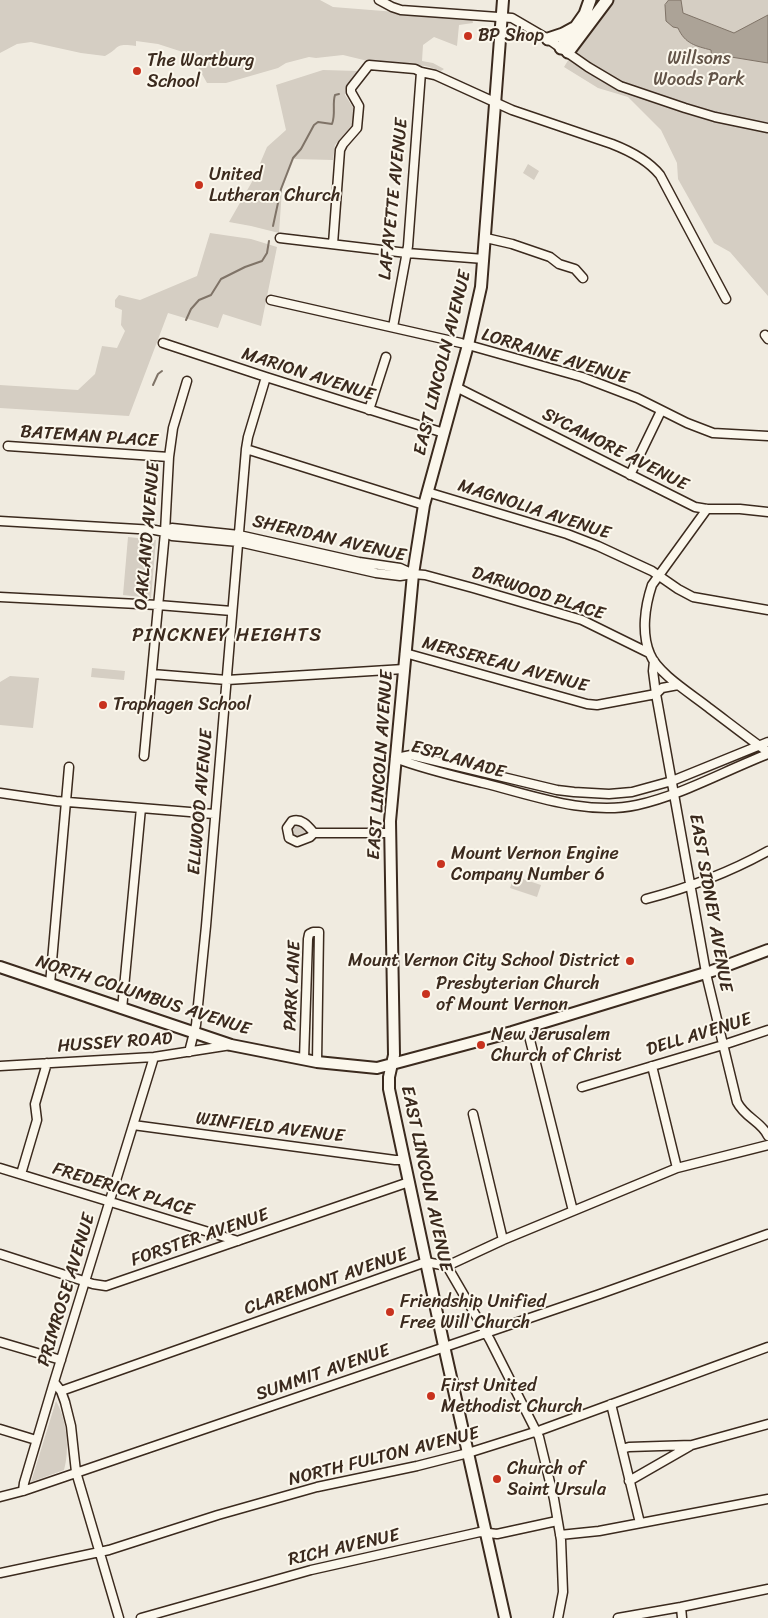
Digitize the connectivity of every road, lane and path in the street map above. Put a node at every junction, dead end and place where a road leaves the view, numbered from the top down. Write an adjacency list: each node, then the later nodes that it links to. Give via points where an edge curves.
1 (379, 0): 5 (street, via 401,10)
2 (503, 0): 5 (main road, EAST LINCOLN AVENUE)
3 (590, 0): 6 (highway)
4 (607, 0): 8 (highway)
5 (502, 16): 7 (street, via 512,18); 10 (main road, EAST LINCOLN AVENUE)
6 (574, 28): 7 (highway); 8 (highway)
7 (548, 39): 8 (street)
8 (565, 50): 11 (street, via 620,86 715,117)
9 (421, 72): 10 (street); 14 (street, via 369,65 350,88 358,106 356,128 340,150); 15 (street, LAFAYETTE AVENUE)
10 (496, 102): 13 (main road, EAST LINCOLN AVENUE); 18 (street, via 626,150 656,169)
11 (768, 128)
12 (280, 238): 14 (street)
13 (486, 238): 16 (main road, EAST LINCOLN AVENUE); 17 (street, via 550,257 575,269)
14 (333, 244): 15 (street)
15 (407, 253): 16 (street); 20 (street, LAFAYETTE AVENUE)
16 (484, 259): 22 (main road, EAST LINCOLN AVENUE, via 478,306)
17 (583, 278)
18 (726, 299)
19 (271, 300): 20 (street, LORRAINE AVENUE)
20 (393, 328): 22 (street, LORRAINE AVENUE)
21 (163, 343): 24 (street, MARION AVENUE)
22 (468, 345): 26 (main road, EAST LINCOLN AVENUE); 28 (street, LORRAINE AVENUE, via 582,377 637,398)
23 (386, 357): 27 (street)
24 (266, 377): 27 (street, MARION AVENUE); 32 (street, ELLWOOD AVENUE)
25 (187, 381): 33 (street, OAKLAND AVENUE, via 173,428)
26 (456, 387): 29 (main road, EAST LINCOLN AVENUE); 34 (street, SYCAMORE AVENUE)
27 (369, 410): 29 (street, MARION AVENUE)
28 (661, 412): 30 (street, LORRAINE AVENUE, via 713,433); 34 (street)
29 (444, 433): 35 (main road, EAST LINCOLN AVENUE)
30 (768, 436)
31 (8, 446): 33 (street, BATEMAN PLACE)
32 (246, 449): 36 (street); 41 (street, ELLWOOD AVENUE)
33 (169, 457): 40 (street, OAKLAND AVENUE)
34 (630, 475): 37 (street, SYCAMORE AVENUE, via 695,507)
35 (428, 492): 36 (main road, EAST LINCOLN AVENUE); 43 (street, MAGNOLIA AVENUE, via 566,534)
36 (424, 505): 42 (main road, EAST LINCOLN AVENUE)
37 (707, 509): 38 (street, SYCAMORE AVENUE, via 740,508); 43 (street)
38 (768, 512)
39 (0, 521): 40 (street, SHERIDAN AVENUE)
40 (165, 532): 41 (street, SHERIDAN AVENUE, via 172,536); 45 (street, OAKLAND AVENUE)
41 (239, 539): 42 (street, SHERIDAN AVENUE, via 376,574); 46 (street, ELLWOOD AVENUE)
42 (413, 574): 48 (main road, EAST LINCOLN AVENUE); 49 (street, DARWOOD PLACE, via 582,620)
43 (659, 575): 47 (street, MAGNOLIA AVENUE, via 693,597); 49 (street, via 652,585 645,612)
44 (0, 596): 45 (street)
45 (158, 605): 46 (street); 52 (street, OAKLAND AVENUE)
46 (232, 610): 53 (street, ELLWOOD AVENUE)
47 (768, 610)
48 (405, 653): 51 (main road, EAST LINCOLN AVENUE); 55 (street, MERSEREAU AVENUE, via 587,704)
49 (649, 653): 50 (street)
50 (654, 661): 54 (street); 55 (street, EAST SIDNEY AVENUE)
51 (404, 669): 53 (street); 60 (main road, EAST LINCOLN AVENUE)
52 (152, 674): 53 (street); 59 (street, OAKLAND AVENUE)
53 (227, 680): 67 (street, ELLWOOD AVENUE)
54 (678, 685): 55 (street, MERSEREAU AVENUE, via 662,688); 57 (street)
55 (656, 694): 62 (street, EAST SIDNEY AVENUE)
56 (768, 742): 57 (street, ESPLANADE)
57 (759, 746): 58 (street); 62 (street, ESPLANADE)
58 (768, 753): 64 (street, ESPLANADE)
59 (144, 756)
60 (395, 758): 62 (street, ESPLANADE, via 411,755 574,792 632,792); 64 (street, ESPLANADE, via 533,797 582,806 636,805); 69 (main road, EAST LINCOLN AVENUE)
61 (69, 767): 65 (street)
62 (672, 781): 64 (street, EAST SIDNEY AVENUE)
63 (0, 793): 65 (street)
64 (674, 793): 71 (street, EAST SIDNEY AVENUE)
65 (67, 802): 66 (street); 76 (street)
66 (141, 808): 67 (street); 77 (street)
67 (214, 814): 80 (street, ELLWOOD AVENUE)
68 (314, 832): 69 (street)
69 (390, 832): 88 (main road, EAST LINCOLN AVENUE, via 394,1055)
70 (768, 851): 71 (street)
71 (691, 885): 72 (street); 75 (street, EAST SIDNEY AVENUE)
72 (646, 899)
73 (768, 950): 75 (main road, NORTH COLUMBUS AVENUE)
74 (0, 967): 76 (main road, NORTH COLUMBUS AVENUE)
75 (706, 973): 78 (main road, NORTH COLUMBUS AVENUE); 82 (street, EAST SIDNEY AVENUE)
76 (50, 984): 77 (main road, NORTH COLUMBUS AVENUE)
77 (122, 1009): 80 (main road, NORTH COLUMBUS AVENUE)
78 (527, 1028): 88 (main road, NORTH COLUMBUS AVENUE); 102 (street)
79 (768, 1030): 82 (street, DELL AVENUE)
80 (194, 1033): 81 (main road, NORTH COLUMBUS AVENUE); 83 (street, ELLWOOD AVENUE)
81 (231, 1045): 83 (street, HUSSEY ROAD); 85 (main road, NORTH COLUMBUS AVENUE)
82 (723, 1045): 90 (street, DELL AVENUE); 94 (street, EAST SIDNEY AVENUE, via 741,1111 764,1128)
83 (189, 1052): 84 (street, HUSSEY ROAD)
84 (154, 1057): 87 (street, HUSSEY ROAD); 93 (street, PRIMROSE AVENUE)
85 (304, 1059): 86 (main road, NORTH COLUMBUS AVENUE); 86 (street, PARK LANE, via 308,939 309,934 316,932)
86 (316, 1062): 88 (main road, NORTH COLUMBUS AVENUE, via 376,1068)
87 (47, 1063): 89 (street, HUSSEY ROAD); 99 (street, via 35,1104 37,1120)
88 (391, 1065): 96 (main road, EAST LINCOLN AVENUE, via 389,1089)
89 (0, 1066)
90 (652, 1066): 91 (street, DELL AVENUE); 98 (street)
91 (582, 1087)
92 (473, 1114): 104 (street)
93 (133, 1125): 96 (street, WINFIELD AVENUE); 101 (street, PRIMROSE AVENUE)
94 (768, 1136)
95 (768, 1145): 98 (street)
96 (404, 1160): 100 (main road, EAST LINCOLN AVENUE)
97 (0, 1168): 99 (street, FREDERICK PLACE)
98 (677, 1168): 102 (street)
99 (21, 1174): 101 (street, FREDERICK PLACE)
100 (409, 1182): 105 (street, FORSTER AVENUE); 107 (main road, EAST LINCOLN AVENUE)
101 (110, 1202): 105 (street, FREDERICK PLACE); 109 (street, PRIMROSE AVENUE)
102 (573, 1211): 104 (street)
103 (768, 1234): 110 (street, SUMMIT AVENUE)
104 (503, 1240): 108 (street)
105 (238, 1241): 109 (street, FORSTER AVENUE, via 106,1286)
106 (0, 1254): 109 (street, FORSTER AVENUE)
107 (426, 1262): 108 (street, CLAREMONT AVENUE); 112 (main road, EAST LINCOLN AVENUE); 116 (street, CLAREMONT AVENUE)
108 (447, 1266): 110 (street)
109 (84, 1281): 114 (street, PRIMROSE AVENUE)
110 (486, 1332): 112 (street, SUMMIT AVENUE); 120 (street)
111 (0, 1342): 114 (street)
112 (444, 1346): 124 (main road, EAST LINCOLN AVENUE); 125 (street, SUMMIT AVENUE)
113 (768, 1347): 117 (street, NORTH FULTON AVENUE)
114 (61, 1360): 115 (street, PRIMROSE AVENUE)
115 (54, 1382): 116 (street, PRIMROSE AVENUE); 121 (street)
116 (61, 1390): 125 (street, PRIMROSE AVENUE, via 71,1426)
117 (611, 1404): 120 (street, NORTH FULTON AVENUE); 123 (street)
118 (768, 1424): 122 (street)
119 (0, 1429): 121 (street)
120 (536, 1431): 124 (street, NORTH FULTON AVENUE); 130 (street)
121 (36, 1440): 127 (street)
122 (692, 1445): 123 (street); 126 (street)
123 (622, 1449): 126 (street)
124 (468, 1453): 132 (main road, EAST LINCOLN AVENUE); 134 (street, NORTH FULTON AVENUE, via 318,1487)
125 (76, 1472): 127 (street, SUMMIT AVENUE); 134 (street, PRIMROSE AVENUE)
126 (629, 1481): 131 (street)
127 (23, 1491): 128 (street, SUMMIT AVENUE)
128 (0, 1496)
129 (768, 1499): 131 (street)
130 (557, 1522): 132 (street, RICH AVENUE, via 497,1534); 133 (street)
131 (640, 1523): 133 (street)
132 (486, 1533): 139 (street, RICH AVENUE, via 311,1570); 140 (main road, EAST LINCOLN AVENUE)
133 (560, 1535): 141 (street, via 563,1592)
134 (100, 1552): 135 (street, NORTH FULTON AVENUE); 138 (street, PRIMROSE AVENUE)
135 (0, 1573)
136 (768, 1589): 137 (street)
137 (681, 1607): 142 (street); 143 (street)
138 (119, 1618)
139 (141, 1618)
140 (503, 1618)
141 (558, 1618)
142 (618, 1618)
143 (682, 1618)

